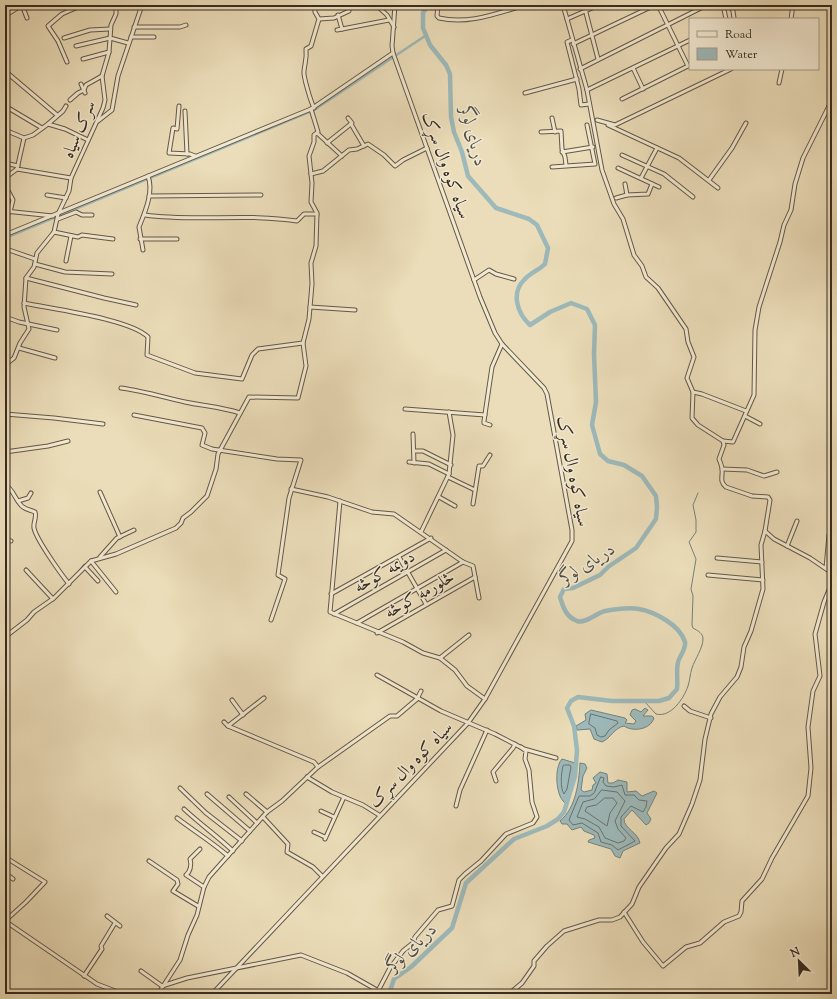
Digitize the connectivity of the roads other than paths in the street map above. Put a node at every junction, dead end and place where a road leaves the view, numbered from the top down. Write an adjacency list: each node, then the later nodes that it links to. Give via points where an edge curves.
1 (22, 5): 21 (street); 23 (street)
2 (116, 5): 34 (street, سرک سیاه, via 116,14)
3 (142, 5): 32 (street)
4 (314, 5): 27 (street)
5 (349, 5): 22 (street, via 350,11)
6 (376, 5): 29 (street)
7 (395, 5): 33 (street, سیاه کوه وال سړک)
8 (438, 5): 9 (street, via 439,18 467,20)
9 (526, 5)
10 (563, 5): 28 (street)
11 (584, 5): 20 (street)
12 (599, 5): 20 (street)
13 (655, 5): 37 (street)
14 (658, 5): 30 (street)
15 (707, 5): 30 (street)
16 (723, 5): 24 (street)
17 (732, 5): 25 (street)
18 (793, 5): 26 (street)
19 (78, 7): 51 (street, via 62,14 48,26)
20 (586, 12): 28 (street); 37 (street)
21 (8, 14)
22 (338, 15): 27 (street, via 334,18); 35 (street)
23 (27, 18)
24 (726, 18)
25 (734, 18)
26 (791, 18)
27 (319, 19): 74 (street, via 311,46 306,49 308,59 303,72)
28 (567, 19): 43 (street)
29 (389, 20): 33 (street); 35 (street)
30 (668, 24): 46 (street); 50 (street)
31 (186, 25): 32 (street)
32 (134, 27): 38 (street)
33 (394, 27): 48 (street, سیاه کوه وال سړک)
34 (110, 29): 40 (street, via 90,30); 41 (street, سرک سیاه)
35 (342, 29): 36 (street)
36 (337, 30)
37 (592, 36): 43 (street); 50 (street)
38 (131, 37): 39 (street); 44 (street)
39 (154, 37)
40 (64, 38)
41 (110, 38): 44 (street); 45 (street); 47 (street, سرک سیاه)
42 (689, 41): 46 (street)
43 (573, 42): 54 (street); 60 (street, via 566,42)
44 (128, 43): 81 (street, via 117,79 112,110)
45 (76, 46)
46 (679, 46): 52 (street); 53 (street)
47 (109, 52): 49 (street); 58 (street, سرک سیاه)
48 (394, 55): 74 (street); 96 (street, سیاه کوه وال سړک)
49 (83, 59)
50 (598, 59): 54 (street)
51 (67, 62)
52 (689, 65): 63 (street)
53 (633, 68): 63 (street); 64 (street)
54 (580, 69): 59 (street)
55 (729, 70): 80 (street, via 615,126)
56 (782, 70): 61 (street)
57 (5, 72): 76 (street)
58 (102, 76): 65 (street, via 86,85); 81 (street, سرک سیاه, via 105,100)
59 (582, 77): 60 (street); 64 (street)
60 (577, 79): 66 (street); 70 (street, via 582,105)
61 (779, 83)
62 (81, 84): 65 (street)
63 (643, 89): 67 (street)
64 (586, 90): 70 (street)
65 (85, 91): 68 (street, via 78,92)
66 (525, 93)
67 (622, 99)
68 (70, 100)
69 (832, 100): 164 (street, via 803,158 791,210 759,307 755,330 754,395)
70 (589, 104): 79 (street)
71 (5, 106): 86 (street)
72 (66, 106): 76 (street)
73 (179, 106): 100 (street, via 177,129 173,128 169,153)
74 (312, 110): 90 (street); 102 (street)
75 (186, 111): 100 (street)
76 (57, 115): 83 (street)
77 (348, 118): 84 (street)
78 (552, 118): 89 (street)
79 (592, 119): 80 (street); 95 (street)
80 (597, 120): 98 (street)
81 (98, 121): 92 (street, سرک سیاه)
82 (746, 123): 115 (street)
83 (48, 124): 86 (street); 92 (street)
84 (351, 124): 93 (street); 94 (street)
85 (587, 125): 97 (street)
86 (42, 128): 91 (street)
87 (5, 130): 91 (street)
88 (541, 132): 89 (street)
89 (555, 132): 99 (street, via 561,131)
90 (317, 133): 93 (street); 110 (street, via 314,135 309,156)
91 (24, 138): 108 (street)
92 (88, 140): 113 (street, سرک سیاه)
93 (327, 143): 103 (street)
94 (364, 146): 96 (street, via 368,144 395,166); 103 (street, via 349,150)
95 (597, 146): 97 (street); 162 (street, via 602,170 614,204 623,219 634,255 646,277 658,288 686,329 694,357 687,378)
96 (427, 148): 148 (street, سیاه کوه وال سړک)
97 (592, 148): 99 (street); 105 (street, via 595,164)
98 (657, 148): 107 (street); 115 (street, via 679,158)
99 (562, 152): 105 (street)
100 (187, 154): 102 (street)
101 (622, 155): 107 (street)
102 (195, 156): 111 (street)
103 (342, 156): 110 (street, via 323,171)
104 (5, 163): 108 (street)
105 (566, 165): 106 (street)
106 (552, 166)
107 (647, 167): 114 (street); 125 (street, via 664,174)
108 (17, 168): 112 (street); 113 (street)
109 (618, 168): 114 (street)
110 (311, 174): 130 (street, via 311,202)
111 (148, 177): 124 (street); 133 (street)
112 (5, 178)
113 (71, 178): 126 (street, سرک سیاه)
114 (641, 178): 117 (street)
115 (709, 180): 120 (street)
116 (625, 184): 123 (street)
117 (652, 184): 119 (street); 123 (street, via 648,194)
118 (5, 185): 129 (street, via 13,200)
119 (659, 187)
120 (718, 188)
121 (47, 195): 126 (street)
122 (262, 195): 124 (street)
123 (627, 195): 127 (street)
124 (149, 196): 132 (street)
125 (693, 197)
126 (66, 198): 133 (street, سرک سیاه)
127 (616, 198)
128 (5, 211): 129 (street)
129 (10, 212): 133 (street)
130 (317, 214): 132 (street, via 304,214 297,221 235,216); 151 (street, via 316,246 311,264)
131 (92, 215): 133 (street, via 76,212)
132 (145, 215): 138 (street, via 139,227)
133 (57, 217): 134 (street, سرک سیاه); 135 (street)
134 (54, 232): 136 (street); 142 (street)
135 (5, 235)
136 (71, 236): 137 (street); 143 (street)
137 (113, 239)
138 (140, 239): 139 (street); 141 (street)
139 (177, 239)
140 (9, 250): 142 (street)
141 (143, 250)
142 (35, 258): 144 (street)
143 (66, 261)
144 (35, 264): 145 (street, via 65,272); 146 (street)
145 (112, 274)
146 (26, 278): 149 (street); 150 (street)
147 (514, 279): 148 (street, via 490,270)
148 (474, 280): 157 (street, سیاه کوه وال سړک, via 495,333)
149 (24, 303): 154 (street); 156 (street, via 128,325 148,337 146,354 195,373 212,376 242,379 252,355 258,349)
150 (136, 305)
151 (310, 307): 152 (street); 156 (street)
152 (354, 310)
153 (5, 317): 154 (street)
154 (28, 324): 155 (street); 158 (street, via 29,329)
155 (57, 330)
156 (303, 343): 166 (street, via 306,366 298,398 249,397)
157 (502, 344): 169 (street, via 492,367); 241 (street, سیاه کوه وال سړک, via 544,388 573,536 570,546)
158 (19, 348): 159 (street); 160 (street, via 14,358)
159 (55, 358)
160 (5, 365)
161 (121, 388): 166 (street)
162 (693, 392): 164 (street); 176 (street, via 694,420)
163 (405, 409): 165 (street)
164 (746, 411): 170 (street)
165 (449, 412): 169 (street); 183 (street, via 453,434)
166 (240, 413): 177 (street)
167 (5, 414): 171 (street)
168 (134, 415): 177 (street, via 202,428 205,433 202,445)
169 (485, 415): 173 (street, via 484,423)
170 (745, 416): 172 (street); 176 (street, via 733,442)
171 (103, 424)
172 (760, 424)
173 (490, 425)
174 (413, 434): 178 (street)
175 (68, 441): 179 (street)
176 (723, 441): 184 (street, via 719,459)
177 (221, 450): 188 (street, via 301,460); 208 (street, via 207,496 176,528 116,554)
178 (414, 451): 182 (street); 183 (street, via 423,451)
179 (5, 452)
180 (490, 455): 189 (street, via 483,466 479,466)
181 (409, 462): 182 (street)
182 (414, 463): 186 (street, via 429,464)
183 (451, 466): 186 (street)
184 (722, 469): 185 (street, via 747,470 764,476); 200 (street, via 721,481 726,487 752,496 769,498)
185 (777, 472)
186 (449, 476): 189 (street); 192 (street)
187 (5, 487): 193 (street, via 9,487)
188 (291, 489): 194 (street); 231 (street, via 278,575 285,579)
189 (475, 490): 195 (street)
190 (100, 492): 202 (street)
191 (31, 493): 193 (street, via 28,498)
192 (439, 497): 196 (street); 201 (street)
193 (18, 501): 223 (street, via 24,508 35,512 34,528)
194 (340, 501): 201 (street, via 372,512 394,514); 226 (street)
195 (473, 504)
196 (455, 506)
197 (796, 521): 206 (street)
198 (832, 528): 215 (street)
199 (134, 530): 202 (street)
200 (765, 531): 206 (street); 213 (street, via 761,541)
201 (421, 532): 203 (street)
202 (120, 537): 208 (street)
203 (431, 538): 207 (street); 209 (street)
204 (5, 539): 205 (street)
205 (11, 541)
206 (787, 546): 215 (street)
207 (446, 550): 212 (street); 217 (street, دویمه کوڅه)
208 (100, 557): 211 (street)
209 (399, 557): 217 (street); 226 (street)
210 (717, 558): 213 (street)
211 (91, 560): 214 (street); 225 (street)
212 (463, 562): 220 (street, via 473,566); 224 (street)
213 (762, 562): 221 (street)
214 (84, 567): 222 (street); 223 (street)
215 (826, 568): 218 (street)
216 (26, 570): 228 (street)
217 (408, 572): 224 (street); 230 (street, دویمه کوڅه)
218 (832, 573): 283 (street, via 831,585 815,634 820,676 813,691 808,727 811,768 808,796 762,879 742,901 739,916 724,922 700,943 686,947 663,966 643,942)
219 (708, 575): 221 (street)
220 (475, 576): 227 (street); 229 (street, څلورمه کوڅه)
221 (763, 580): 245 (street, via 741,667 735,681 718,701)
222 (98, 582)
223 (68, 583): 228 (street)
224 (417, 589): 229 (street); 232 (street)
225 (116, 592)
226 (331, 594): 230 (street, via 330,611)
227 (479, 598)
228 (53, 599): 235 (street)
229 (426, 604): 233 (street, څلورمه کوڅه)
230 (334, 614): 232 (street)
231 (271, 620)
232 (357, 623): 233 (street)
233 (377, 633): 236 (street)
234 (469, 635): 236 (street)
235 (5, 636)
236 (440, 658): 241 (street, via 455,670 467,686)
237 (377, 675): 240 (street)
238 (421, 691): 240 (street)
239 (264, 698): 244 (street)
240 (417, 699): 247 (street); 253 (street, via 398,716 390,716)
241 (485, 699): 247 (street, سیاه کوه وال سړک)
242 (232, 700): 244 (street)
243 (684, 706): 245 (street, via 690,711)
244 (243, 715): 248 (street)
245 (711, 718): 283 (street, via 705,739 700,780 679,834 666,848 639,887 632,904)
246 (224, 722): 248 (street)
247 (468, 723): 249 (street); 265 (street, سیاه کوه وال سړک)
248 (228, 726): 253 (street, via 314,762)
249 (487, 730): 250 (street); 261 (street, via 460,790)
250 (515, 744): 251 (street); 255 (street, via 493,772)
251 (521, 747): 252 (street); 291 (street, via 526,751 525,760 529,770 532,802 537,817 533,823 506,834 459,880 452,906 438,910 390,968)
252 (556, 758)
253 (318, 766): 254 (street)
254 (307, 777): 259 (street); 264 (street)
255 (496, 781)
256 (180, 788): 272 (street)
257 (207, 794): 270 (street)
258 (246, 794): 264 (street)
259 (344, 797): 265 (street, via 363,804); 267 (street)
260 (229, 798): 269 (street)
261 (456, 806)
262 (184, 809): 274 (street)
263 (321, 810): 267 (street)
264 (267, 812): 266 (street)
265 (379, 815): 279 (street, سیاه کوه وال سړک)
266 (263, 817): 269 (street); 279 (street, via 288,844 287,852 313,867)
267 (334, 817): 271 (street, via 325,838)
268 (177, 818): 275 (street, via 196,833 209,839)
269 (257, 823): 270 (street)
270 (250, 831): 272 (street)
271 (314, 832)
272 (242, 841): 274 (street)
273 (200, 849): 281 (street, via 190,859 186,875)
274 (233, 852): 275 (street)
275 (228, 856): 281 (street, via 209,877)
276 (149, 861): 282 (street, via 176,880 178,884 173,891)
277 (5, 862): 289 (street, via 8,859 45,882 5,921)
278 (5, 873): 280 (street)
279 (322, 876): 287 (street, سیاه کوه وال سړک)
280 (13, 879)
281 (204, 887): 282 (street)
282 (198, 906): 290 (street, via 180,960)
283 (624, 912): 296 (street, via 616,919 599,920 564,931 547,946 534,961 534,966 522,983)
284 (107, 916): 285 (street)
285 (115, 923): 286 (street); 289 (street)
286 (120, 926)
287 (235, 968): 290 (street); 291 (street, via 301,955 347,973); 295 (street, سیاه کوه وال سړک)
288 (142, 971): 290 (street)
289 (84, 976): 293 (street)
290 (162, 986): 294 (street)
291 (378, 991): 292 (street)
292 (383, 993)
293 (123, 994)
294 (158, 994)
295 (212, 994)
296 (509, 994)

